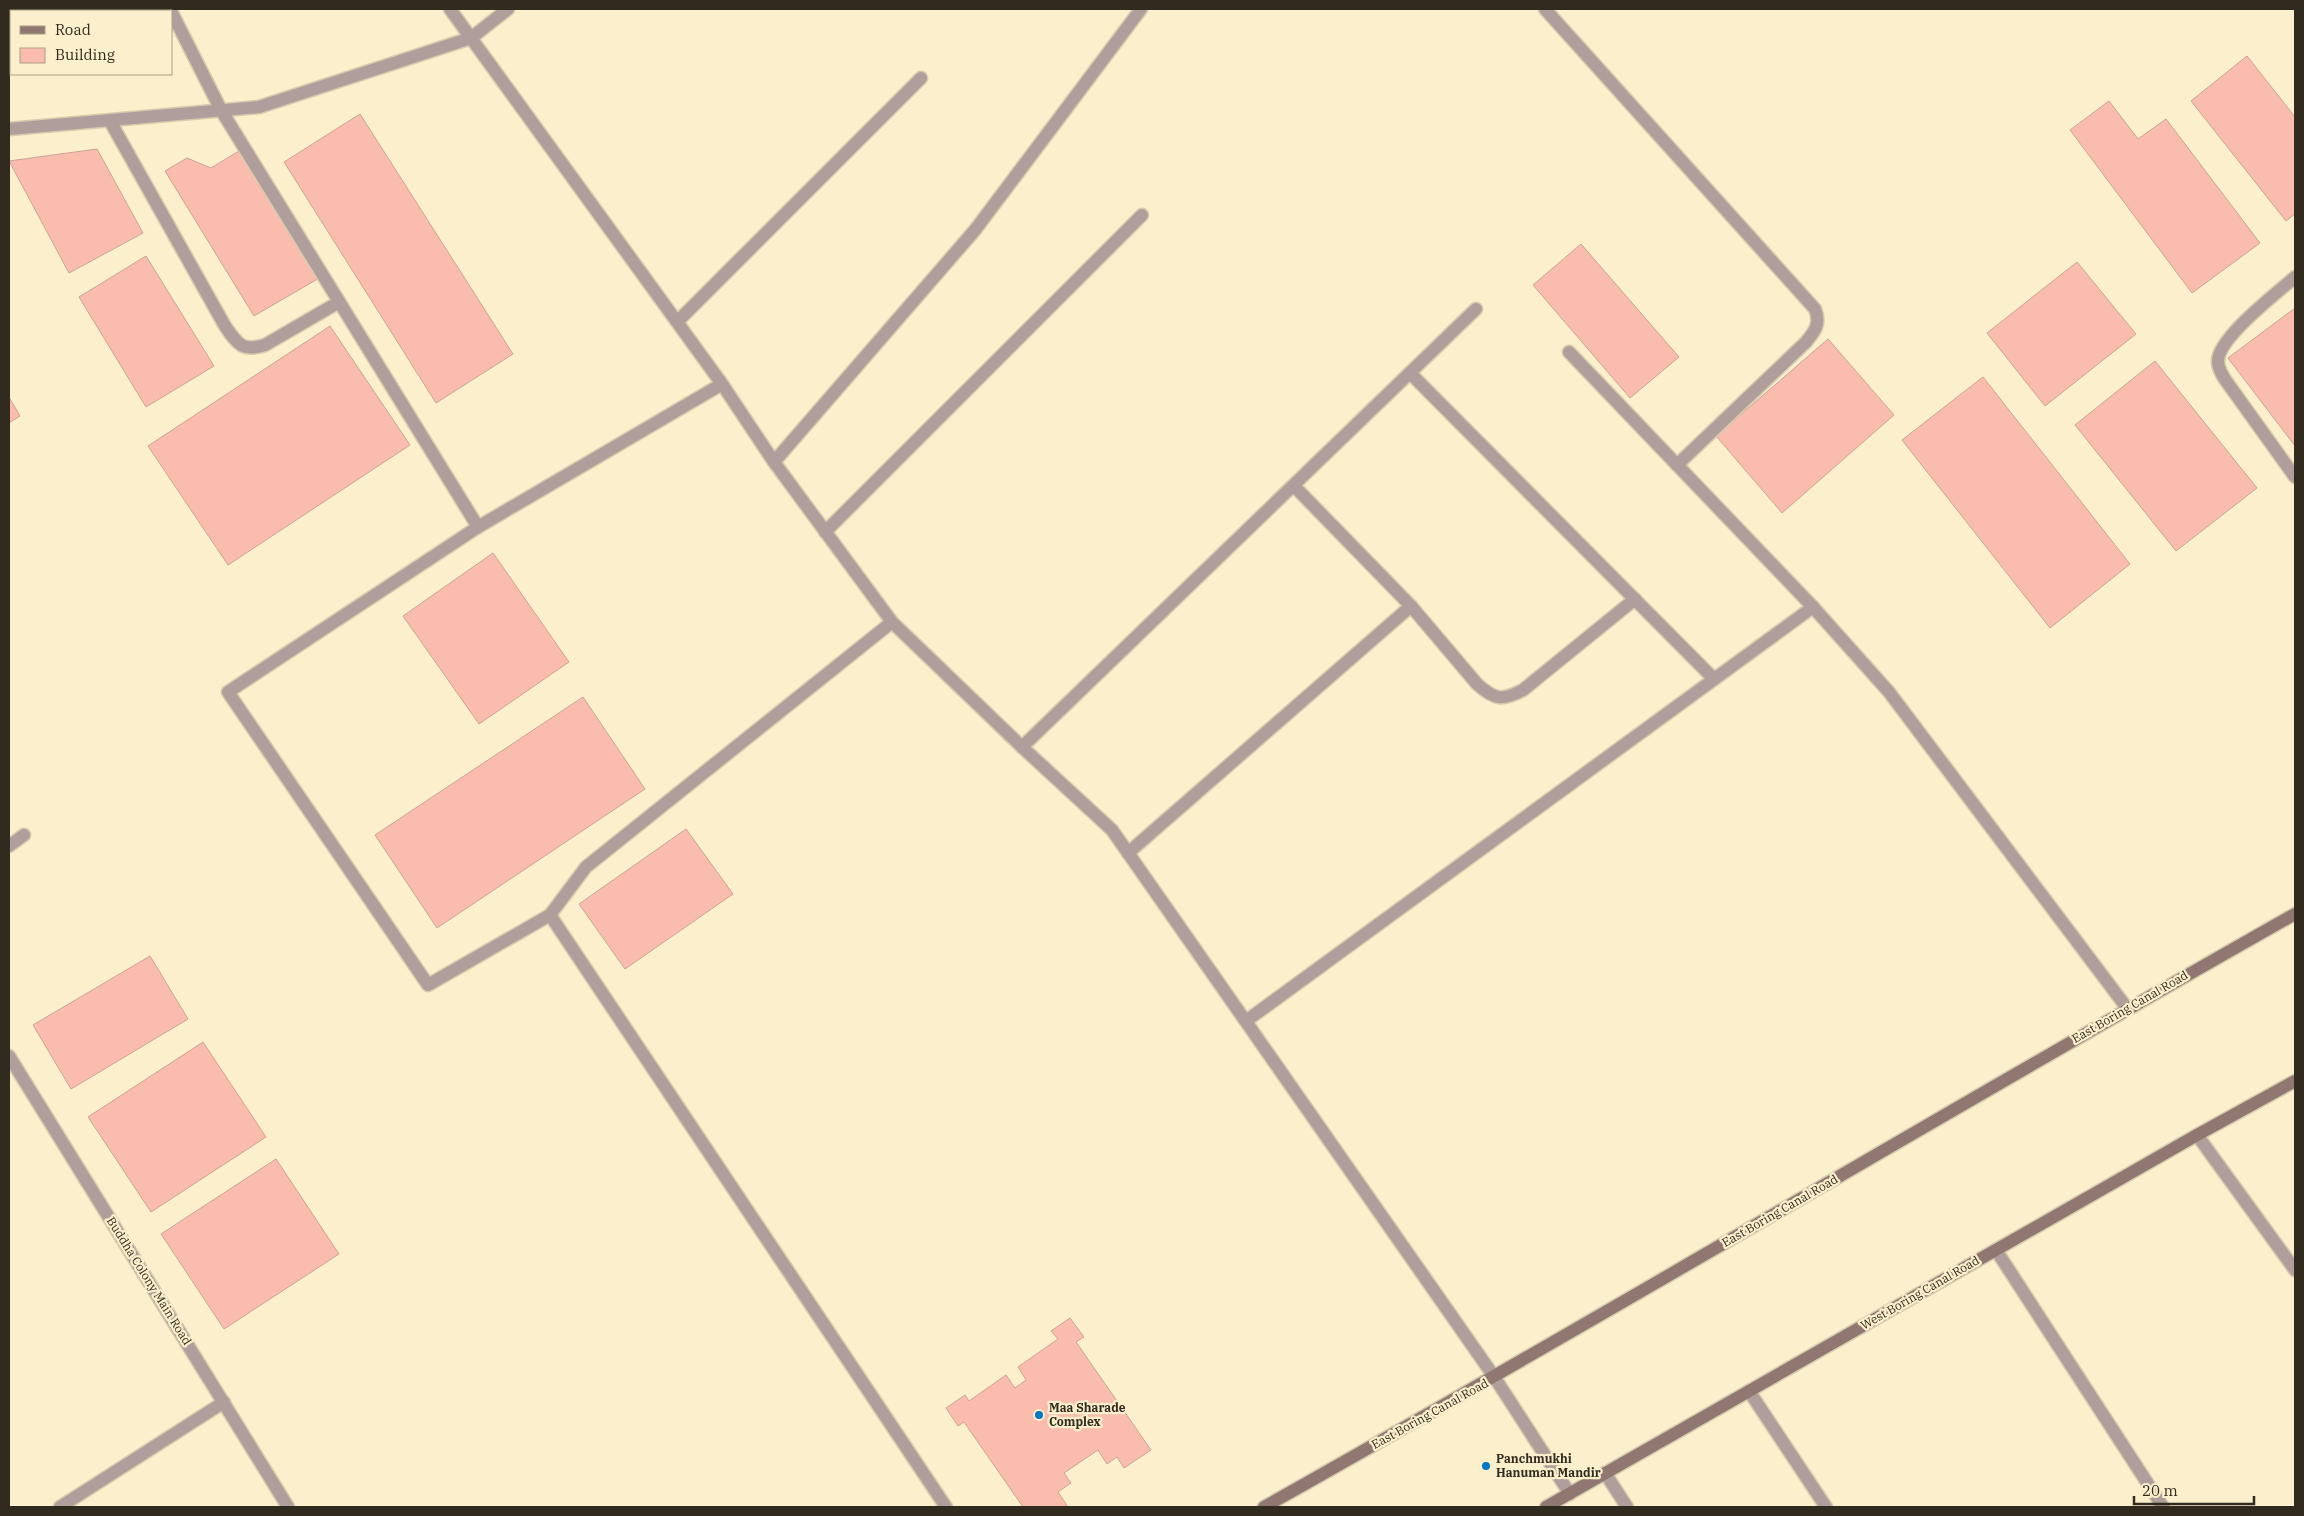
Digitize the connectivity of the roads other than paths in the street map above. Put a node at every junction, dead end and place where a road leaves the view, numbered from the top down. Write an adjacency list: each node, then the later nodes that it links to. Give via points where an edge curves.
1 (450, 9): 6 (street)
2 (508, 9): 6 (street)
3 (1141, 9): 19 (street, via 975,230)
4 (1545, 9): 20 (street, via 1809,302 1818,318 1818,325 1806,342)
5 (172, 13): 8 (street)
6 (471, 38): 8 (street, via 259,107); 15 (street)
7 (921, 78): 15 (street)
8 (221, 110): 9 (street); 13 (street)
9 (110, 121): 10 (street); 13 (street, via 225,326 242,346 252,349 266,345)
10 (9, 129)
11 (1142, 215): 24 (street)
12 (2295, 276): 21 (street, via 2232,334 2219,352 2218,362 2220,372)
13 (339, 302): 23 (street)
14 (1476, 309): 17 (street)
15 (676, 322): 18 (street)
16 (1570, 352): 20 (street)
17 (1411, 374): 22 (street); 25 (street)
18 (722, 384): 19 (street); 23 (street)
19 (774, 462): 24 (street)
20 (1677, 465): 27 (street)
21 (2295, 477)
22 (1294, 486): 26 (street); 30 (street)
23 (478, 527): 35 (street, via 228,692 428,985)
24 (826, 532): 28 (street)
25 (1635, 598): 26 (street, via 1509,698 1488,694 1477,684); 29 (street)
26 (1411, 606): 33 (street)
27 (1813, 607): 29 (street); 36 (street, via 1889,692)
28 (892, 622): 30 (street); 35 (street, via 586,867)
29 (1714, 679): 37 (street)
30 (1022, 747): 33 (street, via 1112,830)
31 (24, 835): 32 (street)
32 (9, 846)
33 (1128, 853): 37 (street)
34 (2295, 914): 36 (main road, East Boring Canal Road)
35 (550, 915): 50 (street)
36 (2127, 1008): 43 (main road, East Boring Canal Road)
37 (1246, 1021): 43 (street)
38 (9, 1056): 45 (street, Buddha Colony Main Road)
39 (2295, 1081): 40 (main road, West Boring Canal Road)
40 (2197, 1135): 41 (main road, West Boring Canal Road); 42 (street)
41 (1996, 1250): 44 (main road, West Boring Canal Road); 55 (street)
42 (2295, 1270)
43 (1495, 1378): 47 (street); 51 (main road, East Boring Canal Road)
44 (1748, 1391): 46 (main road, West Boring Canal Road); 54 (street)
45 (224, 1402): 48 (street); 49 (street, Buddha Colony Main Road)
46 (1605, 1473): 47 (main road, West Boring Canal Road); 53 (street)
47 (1570, 1494): 52 (main road, West Boring Canal Road)
48 (60, 1507)
49 (288, 1507)
50 (946, 1507)
51 (1264, 1507)
52 (1546, 1507)
53 (1628, 1507)
54 (1826, 1507)
55 (2163, 1507)

